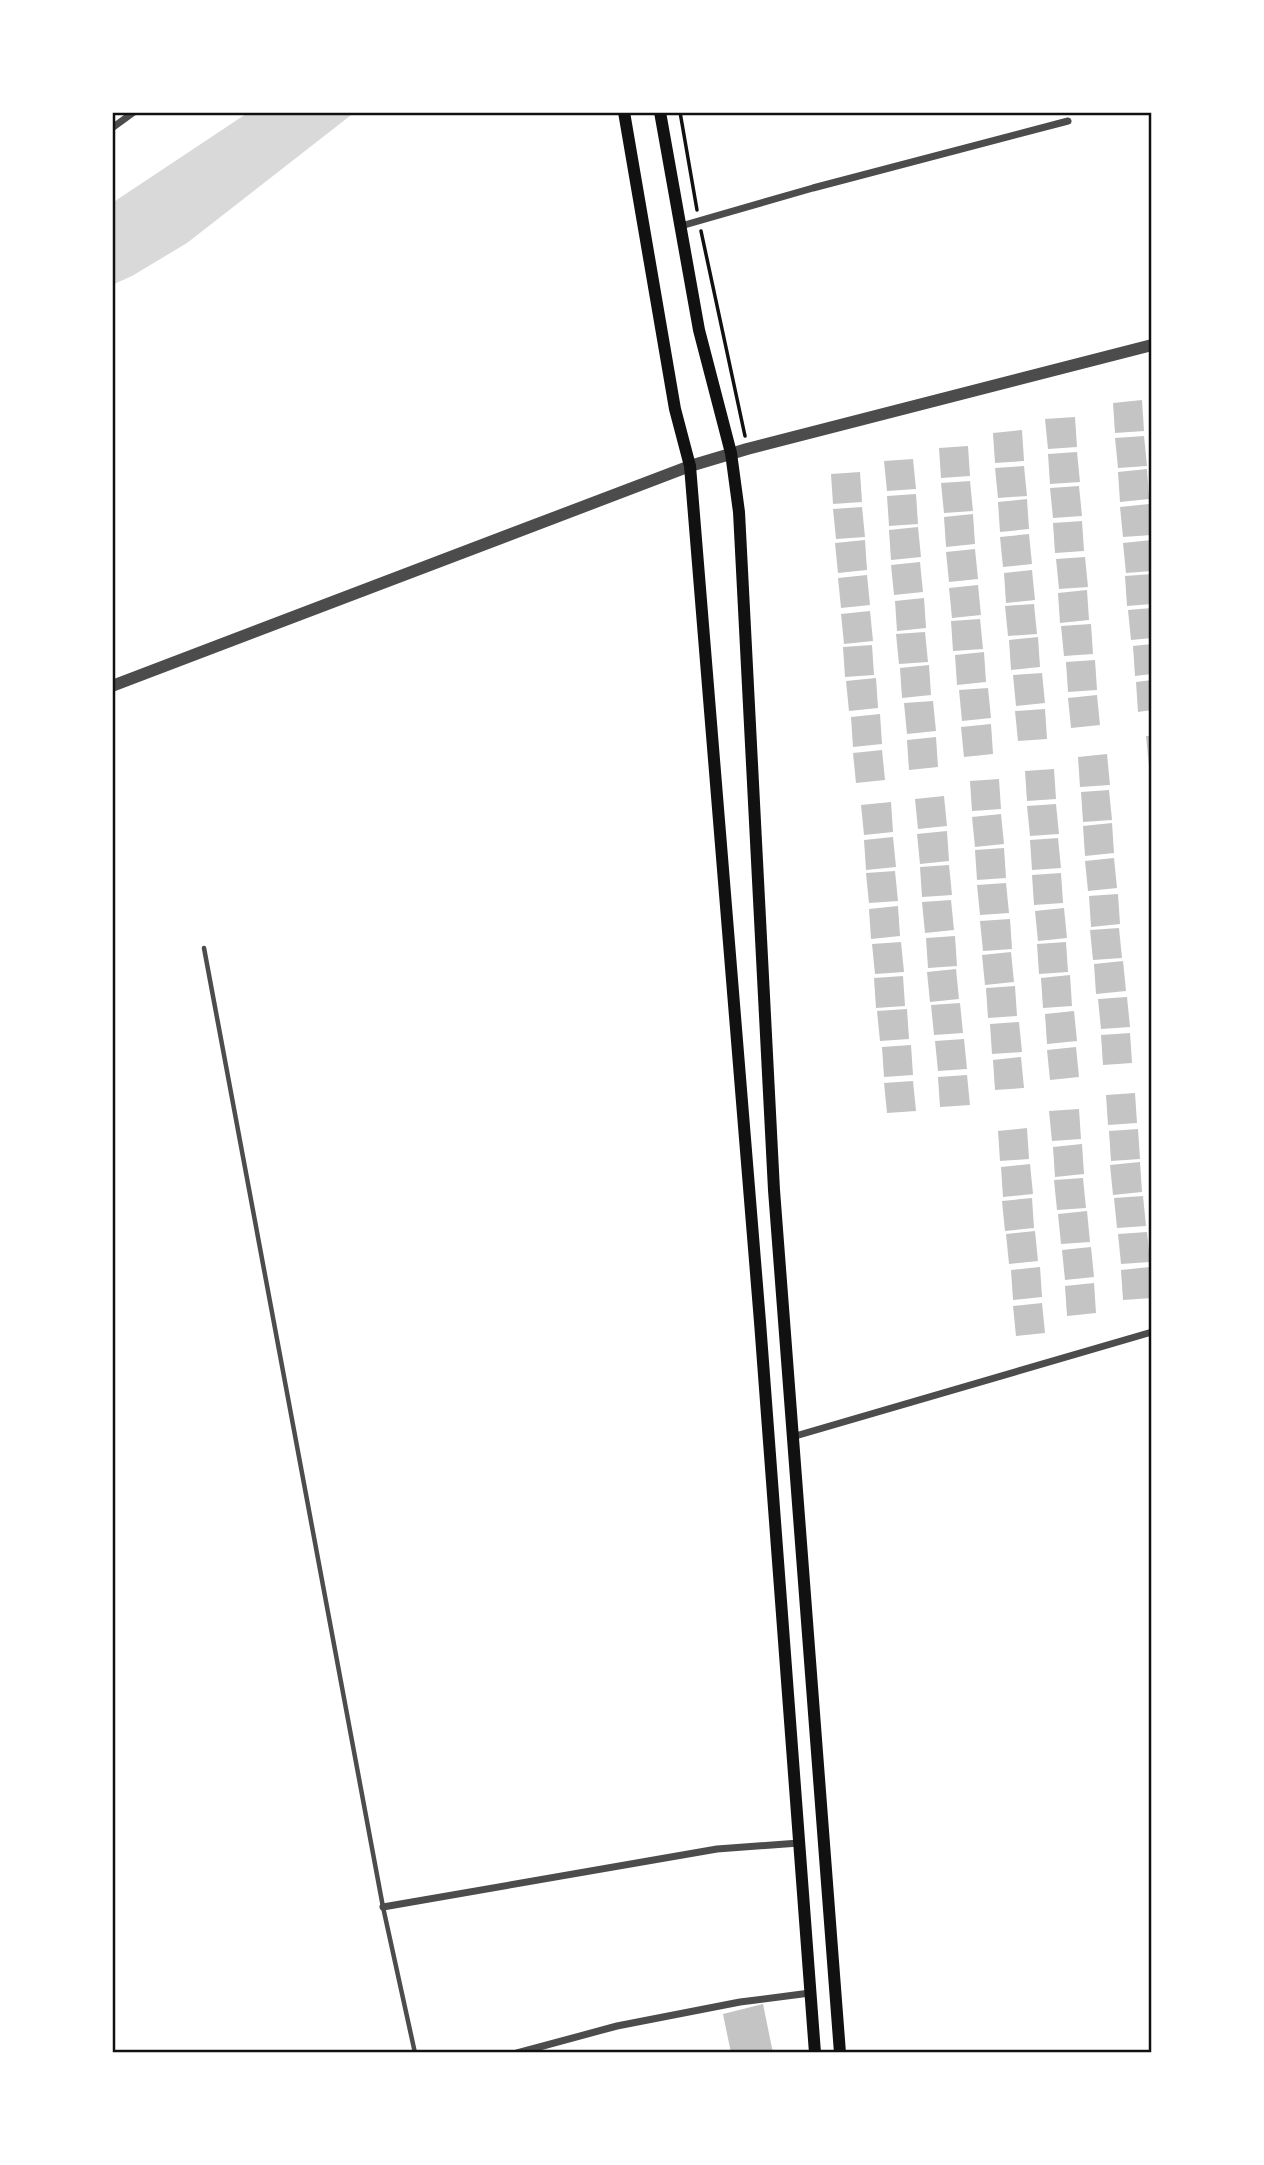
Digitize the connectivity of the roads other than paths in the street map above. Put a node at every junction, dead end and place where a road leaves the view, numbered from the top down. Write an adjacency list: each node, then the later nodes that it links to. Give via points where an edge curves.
1 (134, 112): 5 (street)
2 (624, 112): 9 (main road, via 675,409)
3 (660, 112): 6 (main road)
4 (1068, 121): 6 (street)
5 (112, 128)
6 (681, 226): 8 (main road, via 699,330)
7 (1152, 345): 8 (street)
8 (731, 453): 9 (street); 13 (main road, via 739,512 773,1176)
9 (690, 466): 10 (street); 14 (main road)
10 (112, 686)
11 (204, 948): 15 (lane)
12 (1152, 1332): 13 (street)
13 (792, 1437): 20 (main road)
14 (799, 1843): 15 (street, via 717,1849); 16 (main road)
15 (383, 1907): 17 (lane)
16 (810, 1993): 18 (street, via 617,2026); 19 (main road)
17 (415, 2053)
18 (517, 2053)
19 (814, 2053)
20 (840, 2053)

